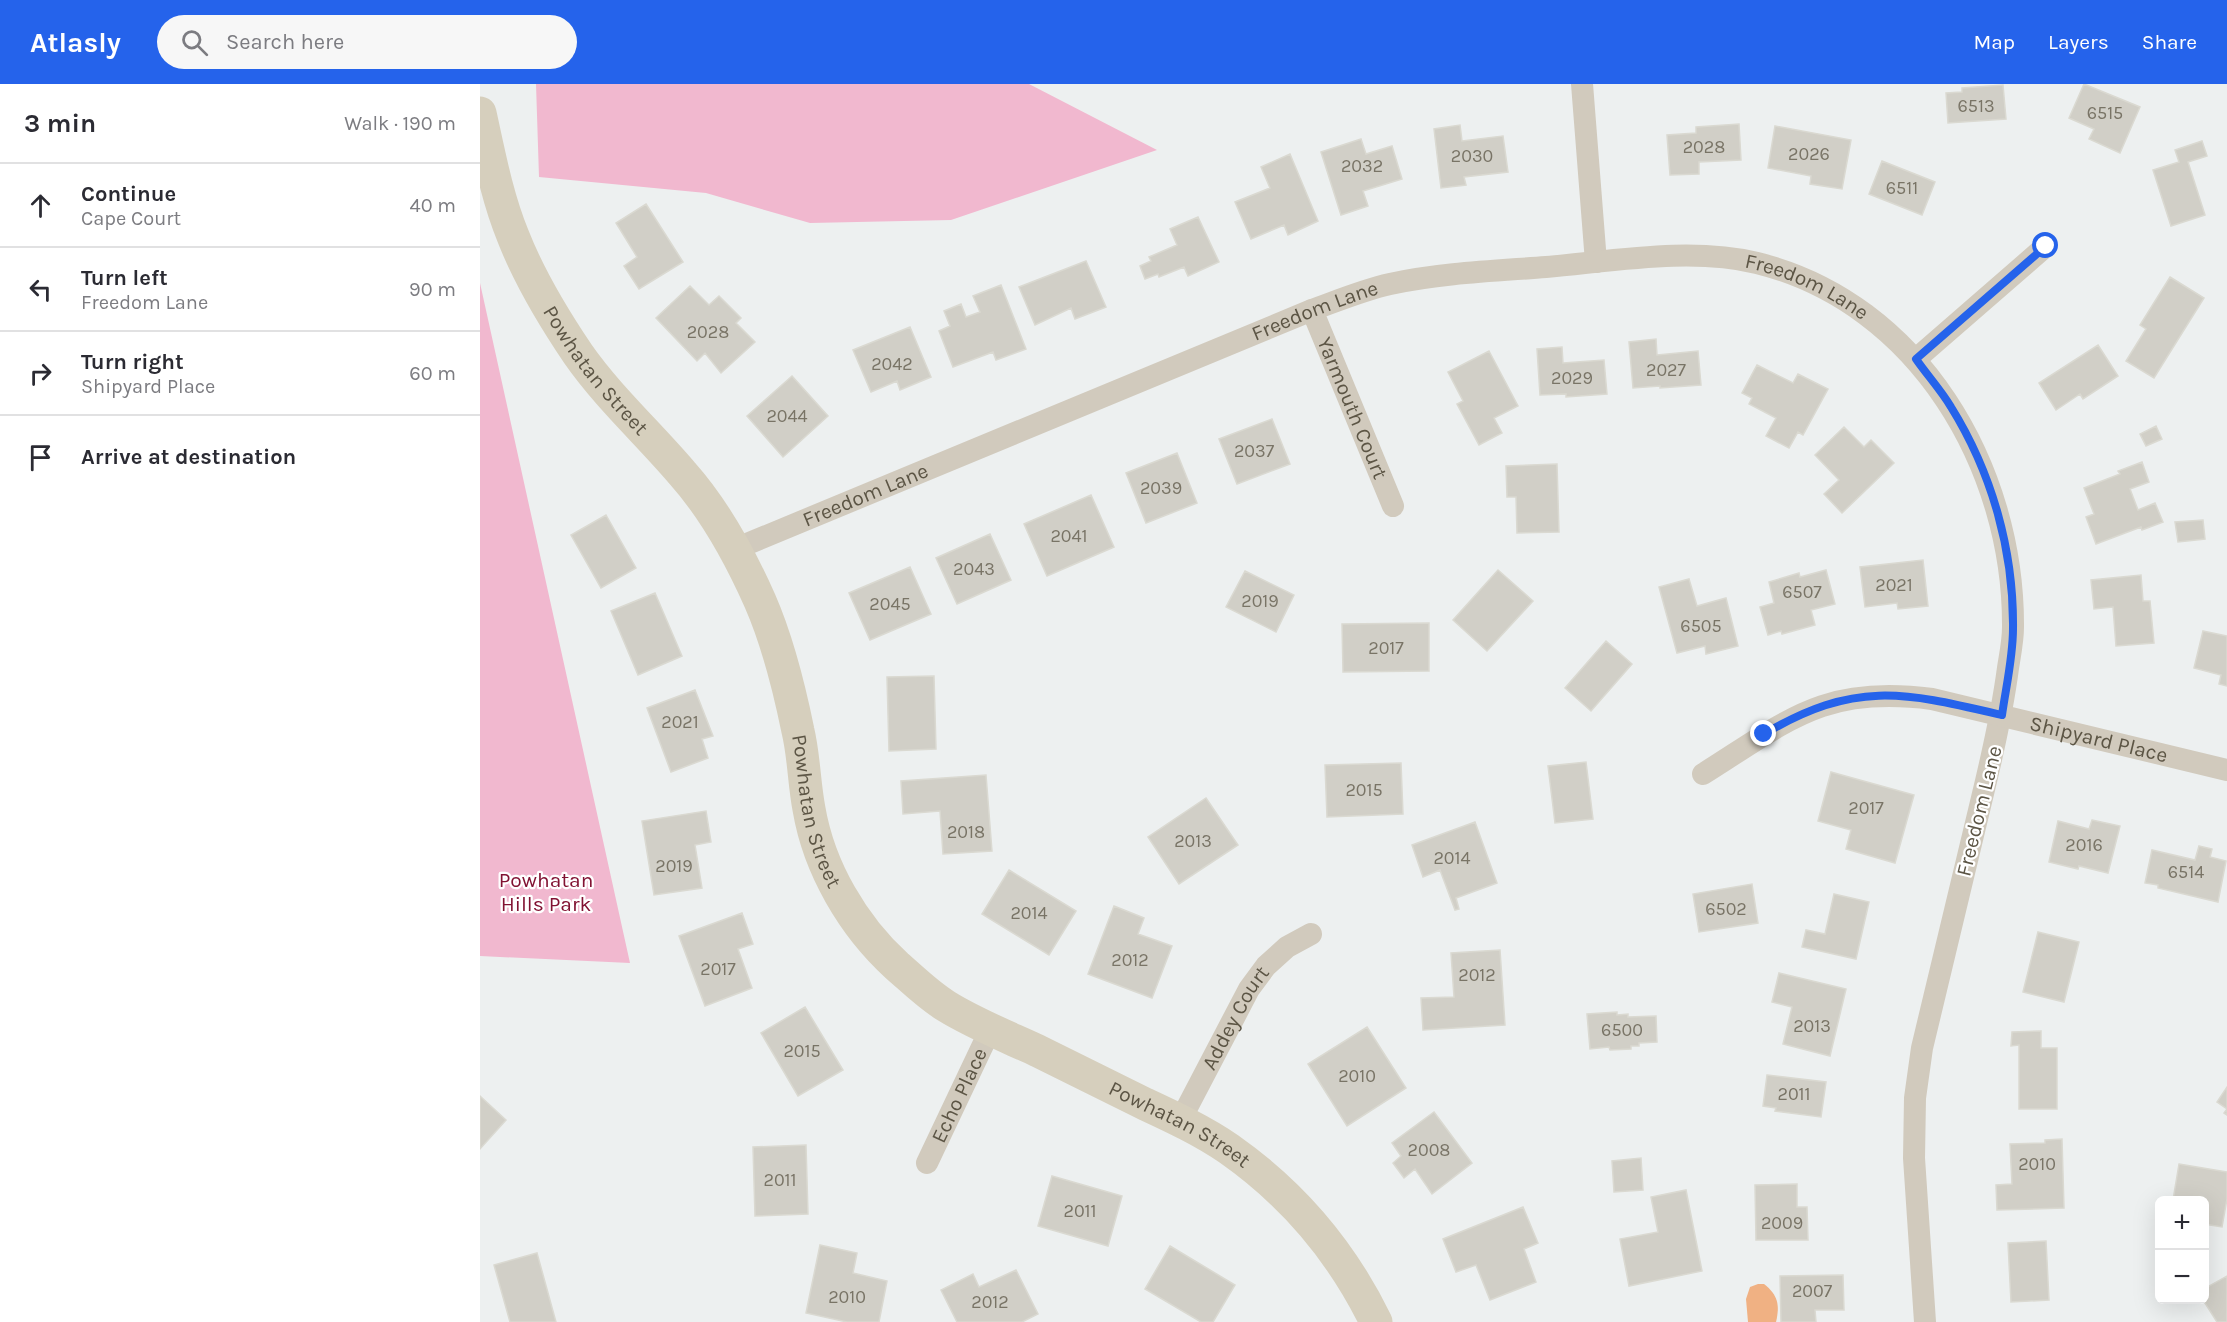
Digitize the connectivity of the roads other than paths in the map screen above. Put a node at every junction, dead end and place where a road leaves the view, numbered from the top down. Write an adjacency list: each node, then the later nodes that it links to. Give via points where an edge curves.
1 (1582, 84): 4 (street)
2 (480, 113): 8 (street, Powhatan Street, via 513,236 543,297 579,355 614,400 685,476)
3 (2046, 246): 6 (street)
4 (1596, 262): 5 (street, Freedom Lane, via 1435,276 1388,285); 6 (street, Freedom Lane, via 1682,256 1756,263 1801,277 1845,299 1884,328)
5 (1312, 310): 7 (street, Yarmouth Court); 8 (street, Freedom Lane)
6 (1916, 359): 9 (street, Freedom Lane, via 1968,438 1990,488 2004,535 2013,632)
7 (1393, 506)
8 (735, 549): 13 (street, Powhatan Street, via 761,603 783,664 799,734 809,813 834,883 861,925 893,962 938,1001)
9 (2002, 715): 10 (street, Shipyard Place); 11 (street, Shipyard Place, via 1915,697 1849,698 1790,718); 17 (street, Freedom Lane, via 1922,1048 1915,1098 1914,1158)
10 (2227, 770)
11 (1703, 774)
12 (1311, 934): 14 (street, Addey Court, via 1273,959 1249,989)
13 (991, 1028): 14 (street, Powhatan Street); 15 (street, Echo Place)
14 (1180, 1121): 16 (street, Powhatan Street, via 1226,1147 1294,1203 1331,1245)
15 (927, 1163)
16 (1376, 1322)
17 (1925, 1322)

